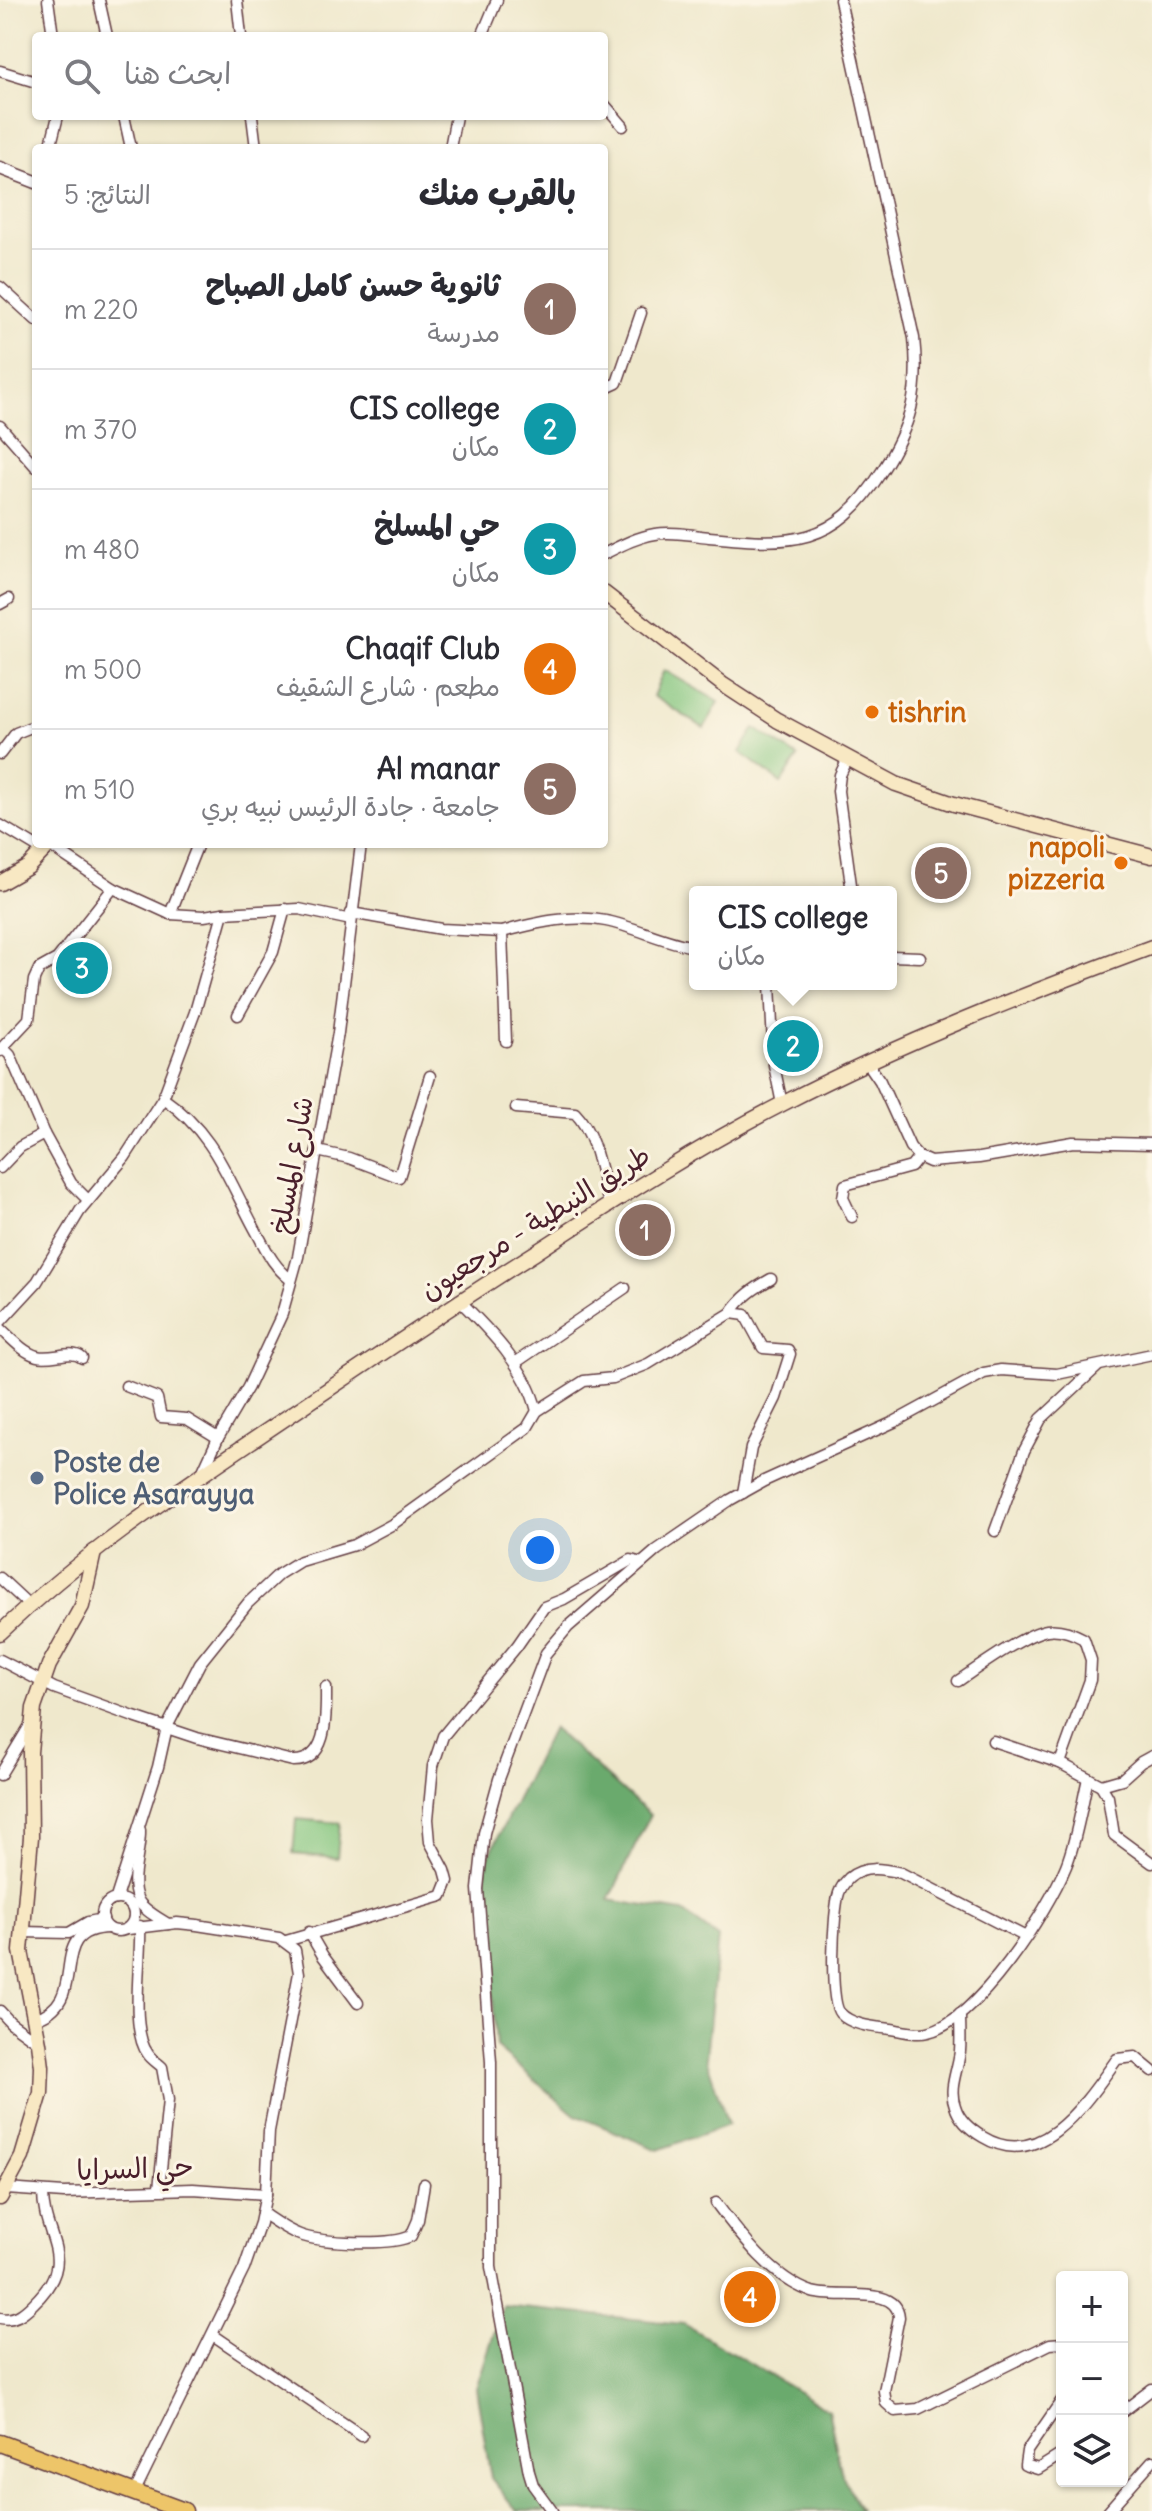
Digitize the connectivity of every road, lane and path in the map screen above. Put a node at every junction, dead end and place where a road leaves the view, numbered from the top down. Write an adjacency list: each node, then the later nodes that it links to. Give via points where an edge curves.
1 (48, 0): 6 (street)
2 (99, 0): 7 (street)
3 (237, 0): 8 (street)
4 (497, 0): 9 (street)
5 (840, 0): 30 (street, via 914,338 917,366 911,415 870,491 841,521 821,531 776,542 655,534)
6 (52, 32)
7 (106, 32)
8 (241, 32)
9 (484, 32)
10 (0, 71): 11 (street)
11 (32, 81)
12 (608, 109): 17 (street)
13 (57, 120): 18 (street)
14 (125, 120): 19 (street)
15 (252, 120): 20 (street)
16 (455, 120): 21 (street)
17 (623, 126)
18 (51, 144)
19 (130, 144)
20 (256, 144)
21 (451, 144)
22 (0, 168): 23 (street)
23 (32, 180)
24 (0, 287): 26 (street)
25 (641, 313): 27 (street, via 617,383)
26 (32, 316)
27 (608, 387)
28 (0, 426): 29 (street)
29 (32, 462)
30 (608, 552)
31 (608, 596): 34 (main road, via 722,684)
32 (32, 727): 33 (street, via 16,733)
33 (0, 754)
34 (848, 758): 41 (main road, via 922,794); 43 (street, via 838,791)
35 (0, 825): 36 (street)
36 (32, 840)
37 (47, 848): 42 (main road)
38 (50, 848): 44 (street)
39 (196, 848): 47 (street)
40 (360, 848): 48 (street, شارع المسلخ)
41 (1152, 856)
42 (0, 883)
43 (851, 886)
44 (113, 888): 47 (street); 57 (street, via 57,959 39,969 29,1019)
45 (285, 909): 46 (street); 48 (street); 55 (street, via 273,952)
46 (223, 913): 47 (street); 60 (street)
47 (170, 914)
48 (351, 917): 49 (street); 65 (street, شارع المسلخ)
49 (502, 932): 50 (street, via 589,919); 56 (street)
50 (689, 946)
51 (1152, 947): 58 (main road, طريق النبطية - مرجعيون)
52 (897, 956): 53 (street)
53 (920, 957)
54 (770, 990): 61 (street)
55 (238, 1015)
56 (506, 1041)
57 (0, 1050): 63 (street, via 10,1055)
58 (867, 1062): 61 (main road, طريق النبطية - مرجعيون); 66 (street)
59 (430, 1076): 65 (street, via 399,1177)
60 (163, 1098): 68 (street, via 125,1157); 71 (street, via 215,1149 267,1255)
61 (782, 1104): 69 (main road, طريق النبطية - مرجعيون)
62 (516, 1108): 69 (street, via 575,1113 583,1120)
63 (44, 1134): 67 (street, via 20,1147); 68 (street, via 71,1183)
64 (1152, 1144): 66 (street, via 1073,1142 944,1163)
65 (317, 1151): 71 (street, شارع المسلخ, via 304,1233)
66 (919, 1157): 70 (street, via 911,1167 845,1185 843,1198)
67 (0, 1168)
68 (88, 1200): 76 (street, via 37,1282)
69 (609, 1204): 74 (main road, طريق النبطية - مرجعيون)
70 (852, 1217)
71 (290, 1279): 83 (street, شارع المسلخ, via 276,1327)
72 (771, 1279): 75 (street)
73 (625, 1288): 79 (street)
74 (459, 1300): 79 (street); 84 (main road, طريق النبطية - مرجعيون)
75 (731, 1313): 82 (street, via 662,1357 613,1378 584,1381); 85 (street, via 745,1315 763,1348 790,1354 751,1448)
76 (0, 1325): 78 (street, via 36,1356)
77 (1152, 1354): 80 (street)
78 (82, 1358)
79 (515, 1363): 82 (street)
80 (1098, 1366): 85 (street, via 1057,1374 984,1373); 86 (street, via 1041,1419)
81 (126, 1386): 83 (street, via 157,1398 161,1417 187,1419)
82 (537, 1411): 97 (street, via 527,1428 393,1524 279,1574 200,1663)
83 (218, 1438): 84 (street, شارع المسلخ)
84 (201, 1475): 87 (main road, طريق النبطية - مرجعيون)
85 (743, 1493): 88 (street)
86 (995, 1531)
87 (94, 1552): 90 (main road, طريق النبطية - مرجعيون); 93 (main road, via 82,1606)
88 (642, 1563): 113 (street, via 631,1560 544,1607 443,1736 431,1779 428,1819 430,1842 448,1881 442,1896); 141 (street, via 546,1653 499,1779 484,1833 478,1889 491,2062 493,2284 529,2472)
89 (0, 1578): 90 (street)
90 (29, 1605): 91 (main road, طريق النبطية - مرجعيون)
91 (0, 1633)
92 (0, 1660): 93 (street)
93 (41, 1681): 96 (main road); 97 (street)
94 (958, 1681): 100 (street, via 1046,1630 1084,1639 1090,1680)
95 (326, 1687): 97 (street, via 319,1747 303,1761 253,1753)
96 (33, 1720): 101 (street); 112 (main road, via 31,1837)
97 (167, 1727): 104 (street)
98 (993, 1741): 100 (street)
99 (1152, 1756): 103 (street, via 1122,1779)
100 (1060, 1763): 102 (street)
101 (0, 1775)
102 (1088, 1778): 103 (street); 114 (street, via 1066,1866)
103 (1101, 1785): 105 (street, via 1114,1835)
104 (139, 1824): 106 (street); 107 (street)
105 (1152, 1863)
106 (116, 1898): 107 (street); 108 (street, via 103,1909)
107 (135, 1905): 109 (street); 111 (street)
108 (105, 1924): 111 (street, via 118,1931); 112 (street, via 88,1922 69,1933); 119 (street, via 78,1938 64,1996 51,2012)
109 (168, 1924): 110 (street); 115 (street)
110 (140, 1926): 111 (street); 123 (street, via 139,2030 147,2054 162,2067 168,2100)
111 (128, 1929)
112 (21, 1932): 119 (main road)
113 (309, 1932): 115 (street); 116 (street)
114 (1026, 1937): 118 (street); 118 (street, via 901,1873 865,1869 846,1881 837,1901 834,1995 843,2017 925,2033)
115 (286, 1941): 126 (street, via 296,1953 298,1984 269,2131)
116 (358, 2003)
117 (0, 2011): 120 (street)
118 (960, 2014): 121 (street, via 954,2104 973,2131 1005,2147 1021,2147 1053,2133 1082,2107 1117,2059 1135,2057)
119 (34, 2019): 120 (main road)
120 (39, 2043): 124 (main road, via 37,2108 22,2157)
121 (1152, 2071)
122 (424, 2184): 128 (street, via 417,2227 400,2241 365,2244 309,2238)
123 (159, 2189): 125 (street, حي السرايا); 126 (street, حي السرايا)
124 (3, 2193): 125 (street, حي السرايا)
125 (43, 2193): 129 (street, via 58,2254 55,2271 23,2314)
126 (266, 2194): 128 (street)
127 (716, 2203): 131 (street, via 763,2257 807,2290 875,2295 894,2302 899,2317 884,2391 886,2403 895,2411 918,2409)
128 (262, 2213): 130 (street, via 248,2261)
129 (0, 2318)
130 (213, 2335): 135 (street); 139 (street)
131 (1056, 2344)
132 (1152, 2389): 133 (street)
133 (1128, 2407)
134 (1056, 2409): 137 (street, via 1027,2451 1025,2465 1038,2469)
135 (362, 2436)
136 (0, 2443): 139 (main road)
137 (1056, 2458)
138 (1152, 2461): 142 (street)
139 (135, 2491): 140 (main road)
140 (184, 2511)
141 (552, 2511)
142 (1108, 2511)

